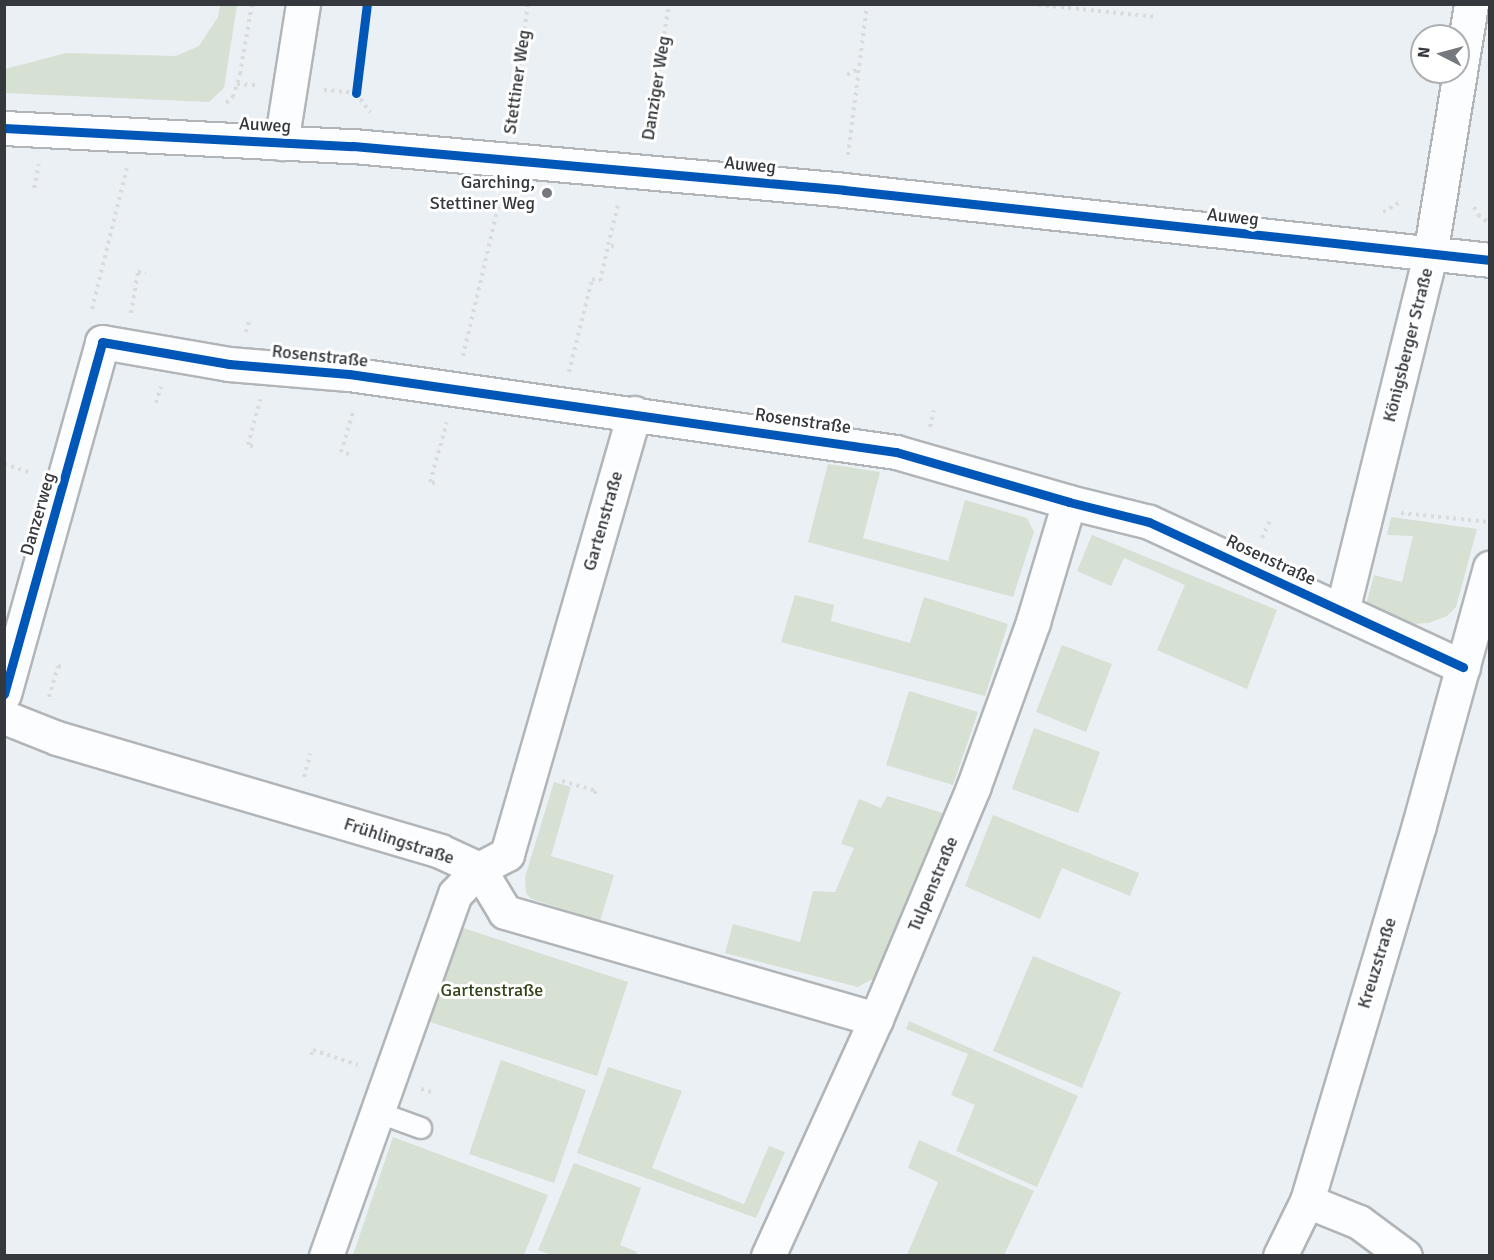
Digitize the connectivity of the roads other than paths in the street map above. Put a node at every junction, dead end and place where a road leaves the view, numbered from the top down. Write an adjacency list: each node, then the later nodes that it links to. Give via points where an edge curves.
1 (303, 4): 4 (street)
2 (1471, 4): 5 (street, Königsberger Straße)
3 (4, 128): 4 (street, Auweg)
4 (281, 143): 5 (street, Auweg, via 353,146 844,190)
5 (1430, 255): 6 (street, Auweg); 11 (street, Königsberger Straße)
6 (1490, 260)
7 (102, 342): 8 (street, Rosenstraße, via 229,364 349,374); 13 (street, Danzerweg)
8 (634, 413): 9 (street, Rosenstraße, via 896,452); 15 (street, Gartenstraße, via 507,854)
9 (1069, 502): 11 (street, Rosenstraße, via 1149,522); 16 (street, Tulpenstraße, via 1033,622 974,788)
10 (1490, 568): 12 (street)
11 (1342, 611): 12 (street, Rosenstraße)
12 (1463, 667): 19 (street, Kreuzstraße)
13 (4, 694)
14 (4, 717): 15 (street, Frühlingstraße, via 57,738 432,849)
15 (479, 869): 16 (street, via 505,912); 17 (street, Gartenstraße, via 454,894)
16 (876, 1019): 21 (street, Tulpenstraße)
17 (377, 1113): 18 (lane); 20 (street, Gartenstraße)
18 (422, 1128)
19 (1307, 1201): 22 (street, Kreuzstraße); 23 (street, via 1359,1222)
20 (326, 1256)
21 (768, 1256)
22 (1280, 1256)
23 (1405, 1256)

